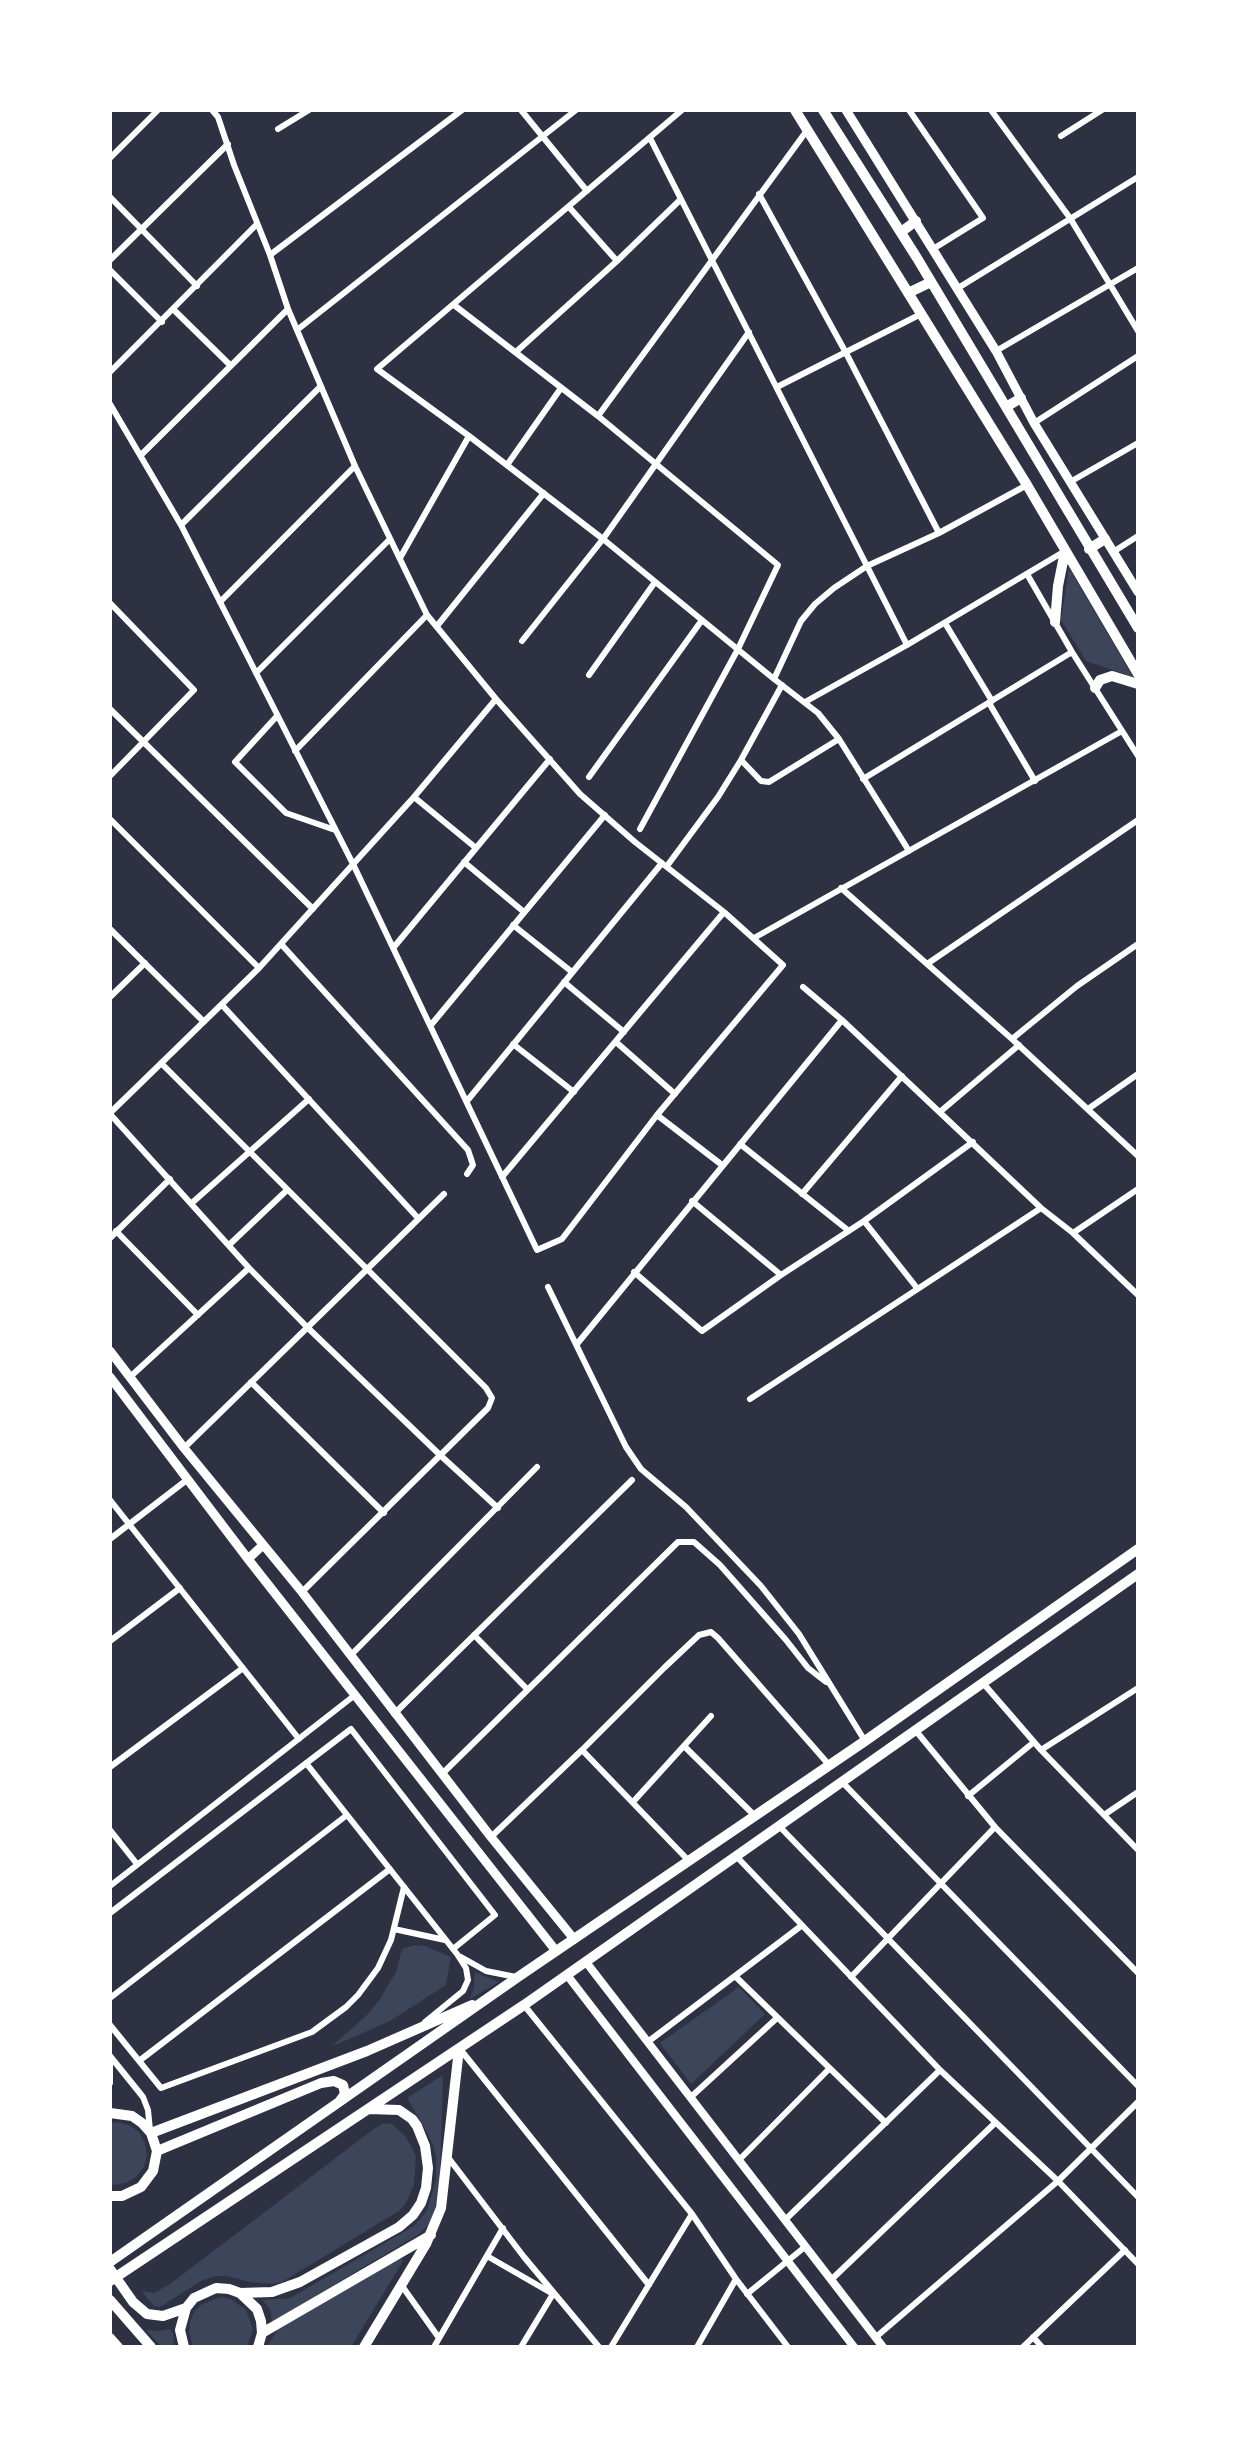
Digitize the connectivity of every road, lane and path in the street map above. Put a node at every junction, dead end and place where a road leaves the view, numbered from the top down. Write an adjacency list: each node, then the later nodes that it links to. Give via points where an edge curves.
1 (158, 110): 22 (street)
2 (212, 110): 21 (street)
3 (309, 110): 16 (street)
4 (462, 110): 35 (street)
5 (522, 110): 18 (street)
6 (576, 110): 18 (street)
7 (682, 110): 14 (street)
8 (795, 110): 17 (main road)
9 (823, 110): 33 (main road)
10 (846, 110): 30 (main road)
11 (909, 110): 34 (street, via 983,218)
12 (991, 110): 29 (street)
13 (1102, 110): 15 (street)
14 (673, 113): 20 (street)
15 (1091, 113): 19 (street)
16 (278, 129)
17 (808, 129): 25 (street); 45 (main road)
18 (543, 136): 24 (street); 51 (street)
19 (1061, 136)
20 (650, 138): 24 (street); 27 (street)
21 (228, 144): 31 (street); 32 (street)
22 (110, 158)
23 (1138, 177): 29 (street)
24 (587, 191): 28 (street)
25 (760, 194): 37 (street); 56 (street)
26 (110, 197): 32 (street)
27 (680, 200): 37 (street); 38 (street)
28 (569, 207): 38 (street); 46 (street)
29 (1070, 218): 42 (street); 44 (street)
30 (916, 221): 33 (main road); 34 (main road)
31 (257, 224): 35 (street); 43 (street)
32 (141, 230): 36 (street); 43 (street)
33 (901, 232): 41 (main road)
34 (933, 248): 44 (main road)
35 (270, 255): 47 (street)
36 (110, 260)
37 (710, 260): 53 (street); 66 (street)
38 (617, 261): 54 (street)
39 (1138, 268): 42 (street)
40 (110, 270): 50 (street)
41 (931, 282): 45 (main road); 65 (main road)
42 (1111, 284): 52 (street); 55 (street)
43 (197, 286): 48 (street)
44 (958, 288): 55 (main road)
45 (908, 293): 49 (main road)
46 (454, 305): 54 (street); 68 (street, via 377,369)
47 (288, 309): 51 (street); 58 (street)
48 (174, 310): 50 (street); 58 (street)
49 (922, 314): 56 (street); 75 (main road)
50 (162, 322): 59 (street)
51 (297, 330): 60 (street)
52 (1138, 331)
53 (749, 332): 61 (street); 71 (street)
54 (516, 351): 62 (street)
55 (996, 351): 63 (main road)
56 (846, 354): 61 (street); 78 (street)
57 (1138, 356): 67 (street)
58 (230, 366): 70 (street)
59 (110, 372)
60 (321, 386): 73 (street); 77 (street)
61 (778, 387): 87 (street)
62 (561, 388): 66 (street); 72 (street)
63 (1021, 398): 65 (main road); 67 (main road)
64 (110, 404): 70 (street)
65 (1006, 408): 83 (main road)
66 (598, 416): 71 (street)
67 (1034, 423): 74 (main road)
68 (469, 436): 72 (street); 86 (street)
69 (1138, 443): 74 (street)
70 (141, 455): 77 (street)
71 (656, 463): 80 (street); 101 (street, via 778,565)
72 (507, 465): 76 (street)
73 (355, 466): 82 (street); 91 (street)
74 (1070, 482): 81 (main road)
75 (1027, 485): 78 (street); 84 (main road)
76 (544, 493): 80 (street); 98 (street)
77 (181, 525): 91 (street)
78 (939, 533): 87 (street)
79 (1138, 536): 85 (street)
80 (603, 539): 89 (street); 99 (street)
81 (1105, 539): 83 (main road); 85 (main road)
82 (390, 540): 86 (street); 103 (street)
83 (1089, 548): 97 (main road)
84 (1065, 551): 88 (street); 95 (main road); 104 (main road)
85 (1113, 552): 90 (main road)
86 (400, 558): 93 (street)
87 (867, 566): 100 (street); 106 (street, via 834,588 801,621)
88 (1027, 574): 95 (street); 96 (street)
89 (655, 582): 94 (street); 105 (street)
90 (1138, 592)
91 (220, 602): 103 (street)
92 (110, 603): 117 (street, via 194,690)
93 (427, 614): 98 (street); 118 (street)
94 (702, 620): 101 (street); 123 (street)
95 (1055, 622): 102 (street)
96 (944, 623): 100 (street); 112 (street)
97 (1137, 624)
98 (437, 626): 110 (street)
99 (522, 641)
100 (907, 645): 111 (street)
101 (738, 649): 106 (street); 130 (street)
102 (1072, 652): 109 (street); 112 (street)
103 (256, 673): 114 (street)
104 (1138, 674)
105 (589, 675)
106 (774, 680): 108 (street)
107 (1138, 684): 109 (main road, via 1112,676 1100,680)
108 (782, 685): 111 (street); 121 (street)
109 (1095, 688): 115 (street)
110 (496, 699): 120 (street); 126 (street)
111 (805, 702): 116 (street)
112 (990, 702): 124 (street); 125 (street)
113 (110, 709): 117 (street)
114 (277, 716): 118 (street); 131 (street, via 235,762 286,813)
115 (1122, 732): 119 (street); 125 (street)
116 (839, 739): 121 (street, via 769,782 761,781); 124 (street)
117 (144, 741): 122 (street); 138 (street)
118 (295, 751): 131 (street)
119 (1138, 756)
120 (550, 759): 127 (street); 132 (street)
121 (741, 760): 135 (street, via 718,797)
122 (110, 776)
123 (589, 777)
124 (863, 779): 133 (street)
125 (1035, 781): 133 (street)
126 (414, 797): 132 (street); 136 (street)
127 (605, 815): 135 (street); 139 (street)
128 (110, 819): 149 (street)
129 (1138, 820): 148 (street)
130 (640, 829)
131 (335, 830): 136 (street)
132 (476, 848): 134 (street)
133 (909, 851): 137 (street)
134 (464, 862): 139 (street); 146 (street)
135 (664, 864): 140 (street); 150 (street)
136 (354, 866): 138 (street); 146 (street)
137 (841, 888): 143 (street); 148 (street)
138 (313, 909): 144 (street)
139 (524, 912): 141 (street)
140 (724, 912): 143 (street); 158 (street)
141 (513, 925): 150 (street); 157 (street)
142 (110, 929): 147 (street)
143 (754, 938): 167 (street, via 783,965)
144 (281, 944): 149 (street); 179 (street, via 468,1150 473,1165)
145 (1138, 944): 159 (street)
146 (394, 947): 157 (street)
147 (145, 963): 153 (street); 156 (street)
148 (927, 964): 159 (street)
149 (259, 968): 154 (street)
150 (572, 972): 151 (street)
151 (564, 982): 158 (street); 161 (street)
152 (803, 987): 155 (street)
153 (110, 997)
154 (222, 1004): 156 (street); 168 (street)
155 (842, 1020): 165 (street); 175 (street)
156 (204, 1022): 163 (street)
157 (431, 1025): 169 (street)
158 (624, 1032): 160 (street)
159 (1012, 1038): 162 (street)
160 (616, 1042): 166 (street); 167 (street)
161 (513, 1044): 166 (street); 169 (street)
162 (1019, 1045): 170 (street); 171 (street)
163 (161, 1063): 172 (street); 176 (street)
164 (1138, 1074): 170 (street)
165 (902, 1076): 171 (street); 185 (street)
166 (574, 1091): 180 (street)
167 (675, 1094): 173 (street)
168 (309, 1098): 176 (street); 189 (street)
169 (467, 1101): 180 (street)
170 (1087, 1109): 177 (street)
171 (941, 1111): 174 (street)
172 (110, 1113): 181 (street)
173 (657, 1115): 178 (street); 180 (street, via 562,1240 537,1250)
174 (973, 1142): 188 (street); 190 (street)
175 (740, 1144): 178 (street); 185 (street)
176 (249, 1153): 183 (street); 187 (street)
177 (1138, 1156)
178 (722, 1165): 186 (street)
179 (467, 1174)
180 (502, 1177)
181 (170, 1178): 187 (street); 191 (street)
182 (1138, 1189): 193 (street)
183 (286, 1191): 195 (street); 197 (street)
184 (444, 1194): 189 (street)
185 (802, 1194): 192 (street)
186 (692, 1201): 198 (street); 199 (street)
187 (193, 1202): 195 (street)
188 (1041, 1208): 193 (street); 201 (street)
189 (418, 1218): 197 (street)
190 (864, 1221): 192 (street); 201 (street)
191 (116, 1231): 194 (street); 203 (street)
192 (849, 1231): 199 (street)
193 (1073, 1233): 202 (street)
194 (110, 1238)
195 (229, 1245): 196 (street)
196 (250, 1268): 203 (street); 204 (street)
197 (366, 1271): 204 (street); 212 (street, via 492,1398 488,1408)
198 (634, 1272): 199 (street, via 702,1331); 205 (street)
199 (781, 1275)
200 (548, 1287): 205 (street)
201 (917, 1288): 210 (street)
202 (1138, 1294)
203 (198, 1315): 208 (street)
204 (308, 1328): 209 (street); 212 (street)
205 (577, 1344): 232 (street, via 640,1468 686,1507 761,1586 799,1634)
206 (110, 1351): 208 (main road)
207 (110, 1377): 214 (main road)
208 (130, 1377): 211 (main road)
209 (251, 1382): 211 (street); 218 (street)
210 (750, 1399)
211 (184, 1448): 221 (main road)
212 (440, 1455): 217 (street); 218 (street)
213 (537, 1467): 217 (street)
214 (188, 1479): 219 (street); 223 (main road)
215 (632, 1480): 227 (street)
216 (110, 1500): 219 (street)
217 (498, 1508): 229 (street)
218 (384, 1513): 226 (street)
219 (130, 1525): 220 (street); 225 (street)
220 (110, 1539)
221 (263, 1545): 223 (main road); 226 (main road)
222 (1138, 1549): 240 (main road)
223 (248, 1559): 235 (main road)
224 (1138, 1574): 231 (main road)
225 (180, 1588): 228 (street); 230 (street)
226 (302, 1592): 229 (main road)
227 (474, 1635): 234 (street); 236 (street)
228 (110, 1641)
229 (351, 1655): 236 (main road)
230 (243, 1668): 239 (street); 247 (street)
231 (983, 1683): 238 (main road); 241 (street)
232 (831, 1686): 234 (street, via 807,1668 720,1565 694,1542 678,1542); 240 (street)
233 (1138, 1688): 244 (street)
234 (527, 1689): 248 (street)
235 (355, 1695): 239 (street); 274 (main road)
236 (394, 1713): 248 (main road)
237 (711, 1716): 242 (street)
238 (916, 1731): 249 (main road); 251 (street)
239 (299, 1739): 263 (street)
240 (865, 1741): 246 (main road)
241 (1034, 1742): 244 (street); 251 (street)
242 (684, 1745): 252 (street); 254 (street)
243 (582, 1750): 246 (street, via 690,1643 711,1633); 252 (street); 259 (street)
244 (1041, 1750): 255 (street)
245 (306, 1763): 253 (street); 268 (street); 275 (street, via 351,1729 495,1915)
246 (830, 1766): 254 (main road)
247 (110, 1767)
248 (442, 1774): 259 (main road)
249 (843, 1783): 256 (main road); 265 (street)
250 (1138, 1792): 255 (street)
251 (968, 1796): 257 (street)
252 (633, 1802): 262 (street)
253 (347, 1815): 264 (street); 283 (street)
254 (754, 1815): 262 (main road)
255 (1104, 1815): 260 (street)
256 (779, 1827): 261 (main road); 272 (street)
257 (995, 1827): 265 (street); 277 (street)
258 (110, 1830): 263 (street)
259 (491, 1837): 271 (main road)
260 (1138, 1850)
261 (737, 1857): 269 (street); 276 (main road)
262 (688, 1860): 271 (main road)
263 (137, 1864): 266 (street)
264 (390, 1870): 267 (street); 291 (street)
265 (941, 1883): 272 (street); 295 (street)
266 (110, 1886)
267 (404, 1887): 270 (street); 273 (street)
268 (110, 1913)
269 (801, 1926): 280 (street); 281 (street)
270 (394, 1929): 273 (street); 291 (street, via 378,1968 358,1995 335,2018 312,2032 161,2088)
271 (574, 1939): 274 (main road)
272 (887, 1939): 281 (street); 304 (street)
273 (445, 1940): 275 (street)
274 (556, 1951): 279 (main road)
275 (455, 1952): 279 (street, via 486,1971); 287 (street, via 467,1973 466,1987)
276 (586, 1962): 278 (main road); 288 (street)
277 (1138, 1973)
278 (566, 1975): 284 (main road); 318 (street)
279 (518, 1977): 282 (main road)
280 (736, 1977): 285 (street); 288 (street)
281 (851, 1977): 293 (street)
282 (492, 1997): 287 (main road); 297 (main road)
283 (110, 1998)
284 (524, 2006): 289 (main road); 311 (street)
285 (777, 2018): 292 (street); 296 (street)
286 (110, 2025): 291 (street)
287 (417, 2028): 303 (main road)
288 (649, 2041): 296 (street)
289 (459, 2049): 299 (main road); 306 (main road); 326 (street)
290 (110, 2058): 294 (street); 303 (street, via 143,2097)
291 (139, 2061)
292 (829, 2069): 301 (street); 307 (street)
293 (940, 2070): 301 (street); 302 (street)
294 (110, 2083)
295 (1138, 2086)
296 (692, 2096): 307 (street)
297 (339, 2102): 305 (main road, via 345,2094 343,2085 321,2083); 319 (main road)
298 (1138, 2102): 304 (street)
299 (368, 2109): 324 (main road); 327 (main road, via 399,2110 417,2126 428,2168 426,2188 413,2215 300,2282 272,2292)
300 (110, 2113): 303 (main road, via 132,2116)
301 (886, 2123): 312 (street)
302 (995, 2123): 308 (street); 323 (street)
303 (150, 2132): 305 (main road)
304 (1091, 2148): 308 (street); 310 (street)
305 (157, 2151): 309 (main road, via 148,2180 132,2193)
306 (446, 2154): 313 (street); 314 (main road, via 444,2197)
307 (740, 2159): 312 (street)
308 (1058, 2181): 316 (street); 334 (street)
309 (111, 2196)
310 (1138, 2197)
311 (692, 2214): 322 (street); 326 (street)
312 (786, 2219): 315 (street)
313 (503, 2228): 317 (street); 328 (street)
314 (431, 2235): 325 (main road); 332 (main road)
315 (806, 2246): 318 (street); 323 (street)
316 (1125, 2250): 320 (street); 333 (street)
317 (487, 2256): 328 (street); 336 (street)
318 (787, 2260): 329 (street); 348 (street)
319 (110, 2263)
320 (1138, 2264)
321 (110, 2269): 331 (main road, via 147,2314 163,2316)
322 (736, 2279): 329 (street); 346 (street)
323 (832, 2279): 334 (street)
324 (110, 2281)
325 (402, 2286): 336 (street); 341 (main road)
326 (649, 2286): 345 (street)
327 (240, 2293): 331 (main road, via 229,2288 205,2291); 332 (main road, via 257,2309)
328 (553, 2294): 343 (street); 344 (street)
329 (747, 2294): 347 (street)
330 (110, 2300): 338 (main road)
331 (186, 2308): 339 (main road, via 180,2330)
332 (262, 2333): 340 (main road)
333 (1033, 2336): 350 (street); 351 (street)
334 (876, 2337): 349 (street)
335 (110, 2338): 337 (main road)
336 (439, 2338): 342 (street)
337 (118, 2347)
338 (151, 2347)
339 (184, 2347)
340 (258, 2347)
341 (363, 2347)
342 (434, 2347)
343 (521, 2347)
344 (598, 2347)
345 (611, 2347)
346 (697, 2347)
347 (789, 2347)
348 (854, 2347)
349 (883, 2347)
350 (1023, 2347)
351 (1042, 2347)

